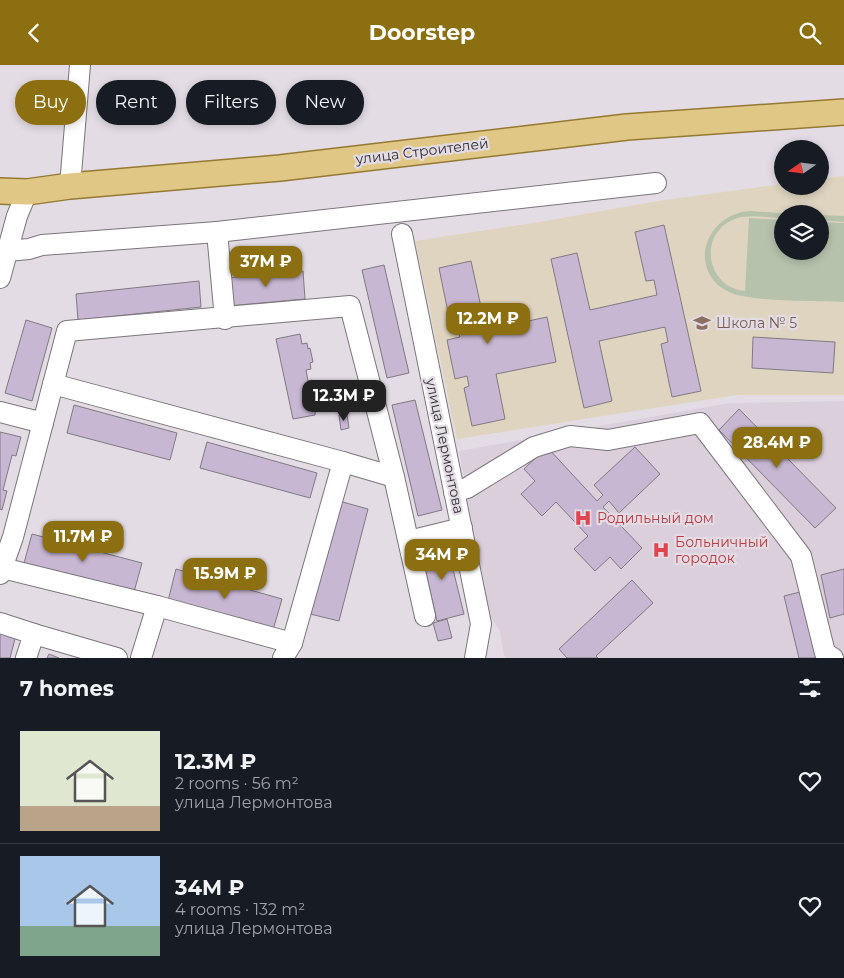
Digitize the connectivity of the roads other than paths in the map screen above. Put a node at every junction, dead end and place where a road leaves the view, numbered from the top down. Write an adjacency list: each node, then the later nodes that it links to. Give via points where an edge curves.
1 (80, 65): 4 (street)
2 (844, 112): 4 (main road, улица Строителей, via 627,127 280,168)
3 (656, 183): 7 (street)
4 (70, 186): 6 (main road, улица Строителей)
5 (0, 191): 6 (main road, улица Строителей)
6 (27, 192): 9 (street)
7 (217, 232): 9 (street, via 42,245); 11 (street)
8 (402, 234): 17 (street, улица Лермонтова)
9 (8, 251): 10 (street)
10 (0, 278)
11 (225, 319): 12 (street, via 67,331); 16 (street, via 350,306)
12 (53, 384): 14 (street); 15 (street)
13 (0, 412): 14 (street)
14 (43, 423): 19 (street)
15 (343, 462): 16 (street); 26 (street)
16 (394, 477): 20 (street)
17 (454, 492): 18 (street, улица Лермонтова); 31 (street, via 467,488 534,447 570,435 608,440 700,423 801,556 825,653)
18 (462, 528): 20 (street); 30 (street, улица Лермонтова, via 481,624)
19 (6, 535): 21 (street)
20 (409, 541): 23 (street)
21 (1, 571): 22 (street)
22 (157, 606): 26 (street); 29 (street)
23 (425, 615)
24 (0, 623): 25 (street)
25 (34, 634): 27 (street); 28 (street)
26 (287, 651)
27 (26, 658)
28 (117, 658)
29 (141, 658)
30 (476, 658)
31 (833, 658)

